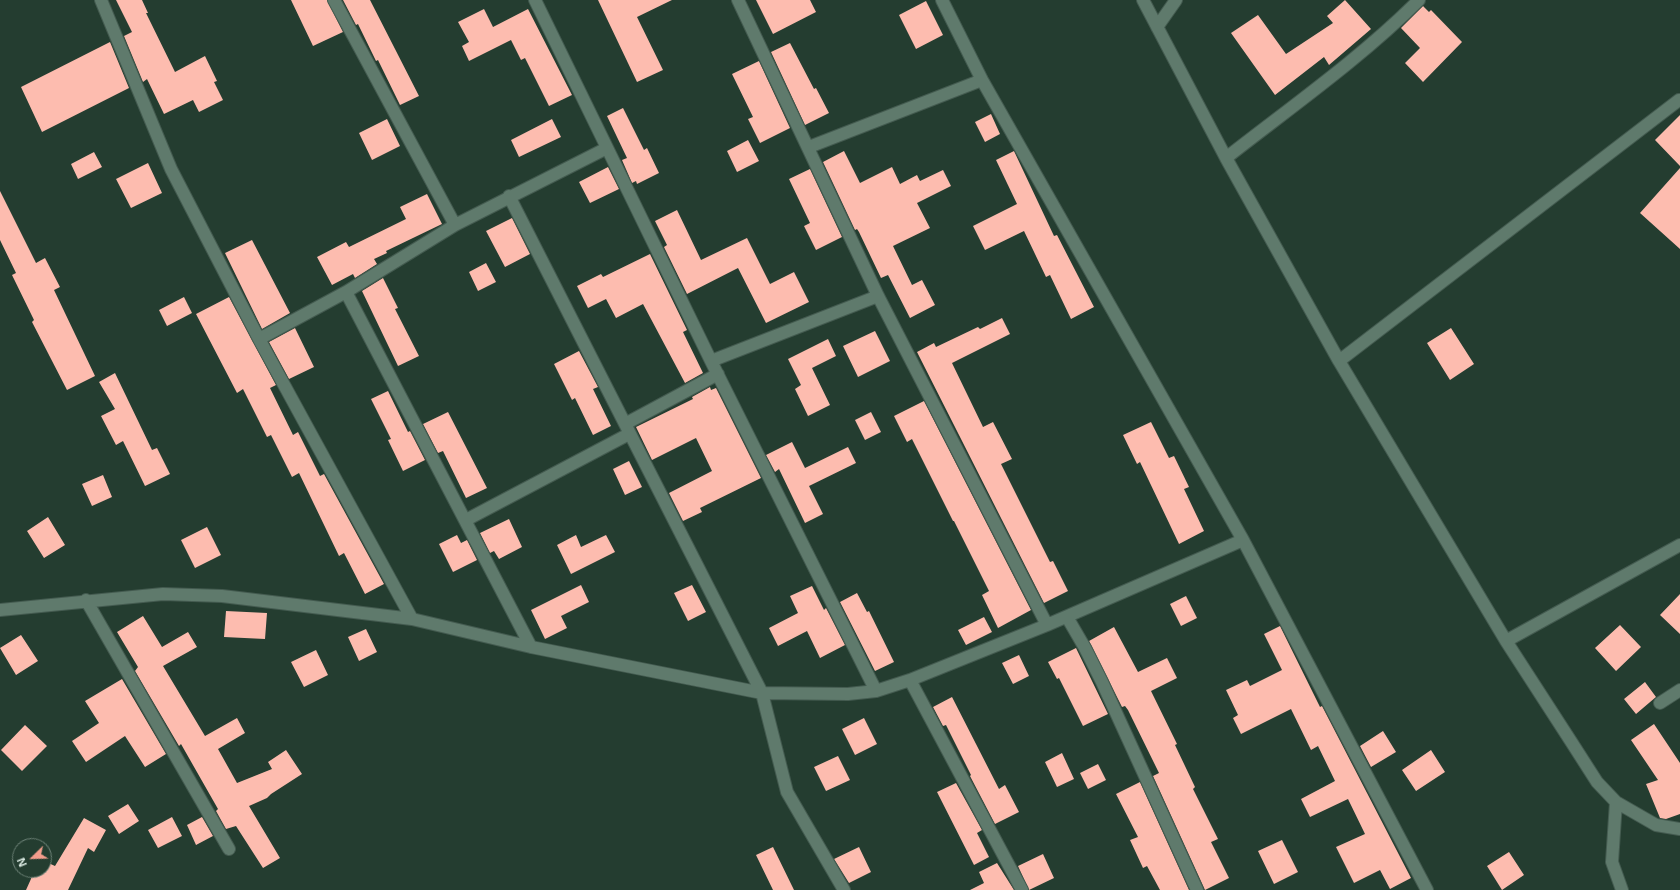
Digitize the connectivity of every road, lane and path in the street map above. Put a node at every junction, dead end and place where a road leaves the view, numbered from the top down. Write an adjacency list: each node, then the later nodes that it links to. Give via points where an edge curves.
1 (101, 0): 19 (street, via 171,169)
2 (334, 0): 16 (street)
3 (535, 0): 13 (street)
4 (738, 0): 12 (street)
5 (942, 0): 10 (street)
6 (1143, 0): 9 (street)
7 (1176, 0): 9 (street)
8 (1420, 0): 14 (street, via 1343,66)
9 (1157, 27): 14 (street)
10 (982, 80): 12 (street); 25 (street)
11 (1679, 100): 21 (street)
12 (809, 147): 18 (street)
13 (607, 148): 15 (street); 20 (street)
14 (1226, 158): 21 (street)
15 (509, 196): 16 (street); 23 (street)
16 (455, 225): 17 (street)
17 (346, 292): 19 (street); 24 (street)
18 (878, 296): 20 (street); 31 (street)
19 (259, 338): 30 (street)
20 (711, 360): 22 (street)
21 (1339, 360): 32 (street)
22 (718, 374): 23 (street); 36 (street)
23 (627, 429): 24 (street); 37 (street)
24 (466, 520): 33 (street)
25 (1243, 540): 29 (street); 45 (street)
26 (1680, 546): 32 (street)
27 (86, 600): 28 (street); 30 (street, via 163,594 222,596); 41 (street)
28 (0, 610)
29 (1067, 617): 31 (street); 44 (street, via 1102,682)
30 (412, 619): 33 (street)
31 (1047, 625): 34 (street)
32 (1506, 641): 39 (street, via 1597,782)
33 (531, 647): 37 (street)
34 (910, 680): 36 (street); 43 (street)
35 (1680, 690): 38 (street)
36 (876, 691): 37 (street, via 848,694)
37 (762, 693): 42 (street, via 787,792)
38 (1660, 703)
39 (1616, 802): 40 (street, via 1656,825); 46 (street, via 1612,862)
40 (1680, 829)
41 (229, 849)
42 (844, 890)
43 (1022, 890)
44 (1197, 890)
45 (1427, 890)
46 (1622, 890)

